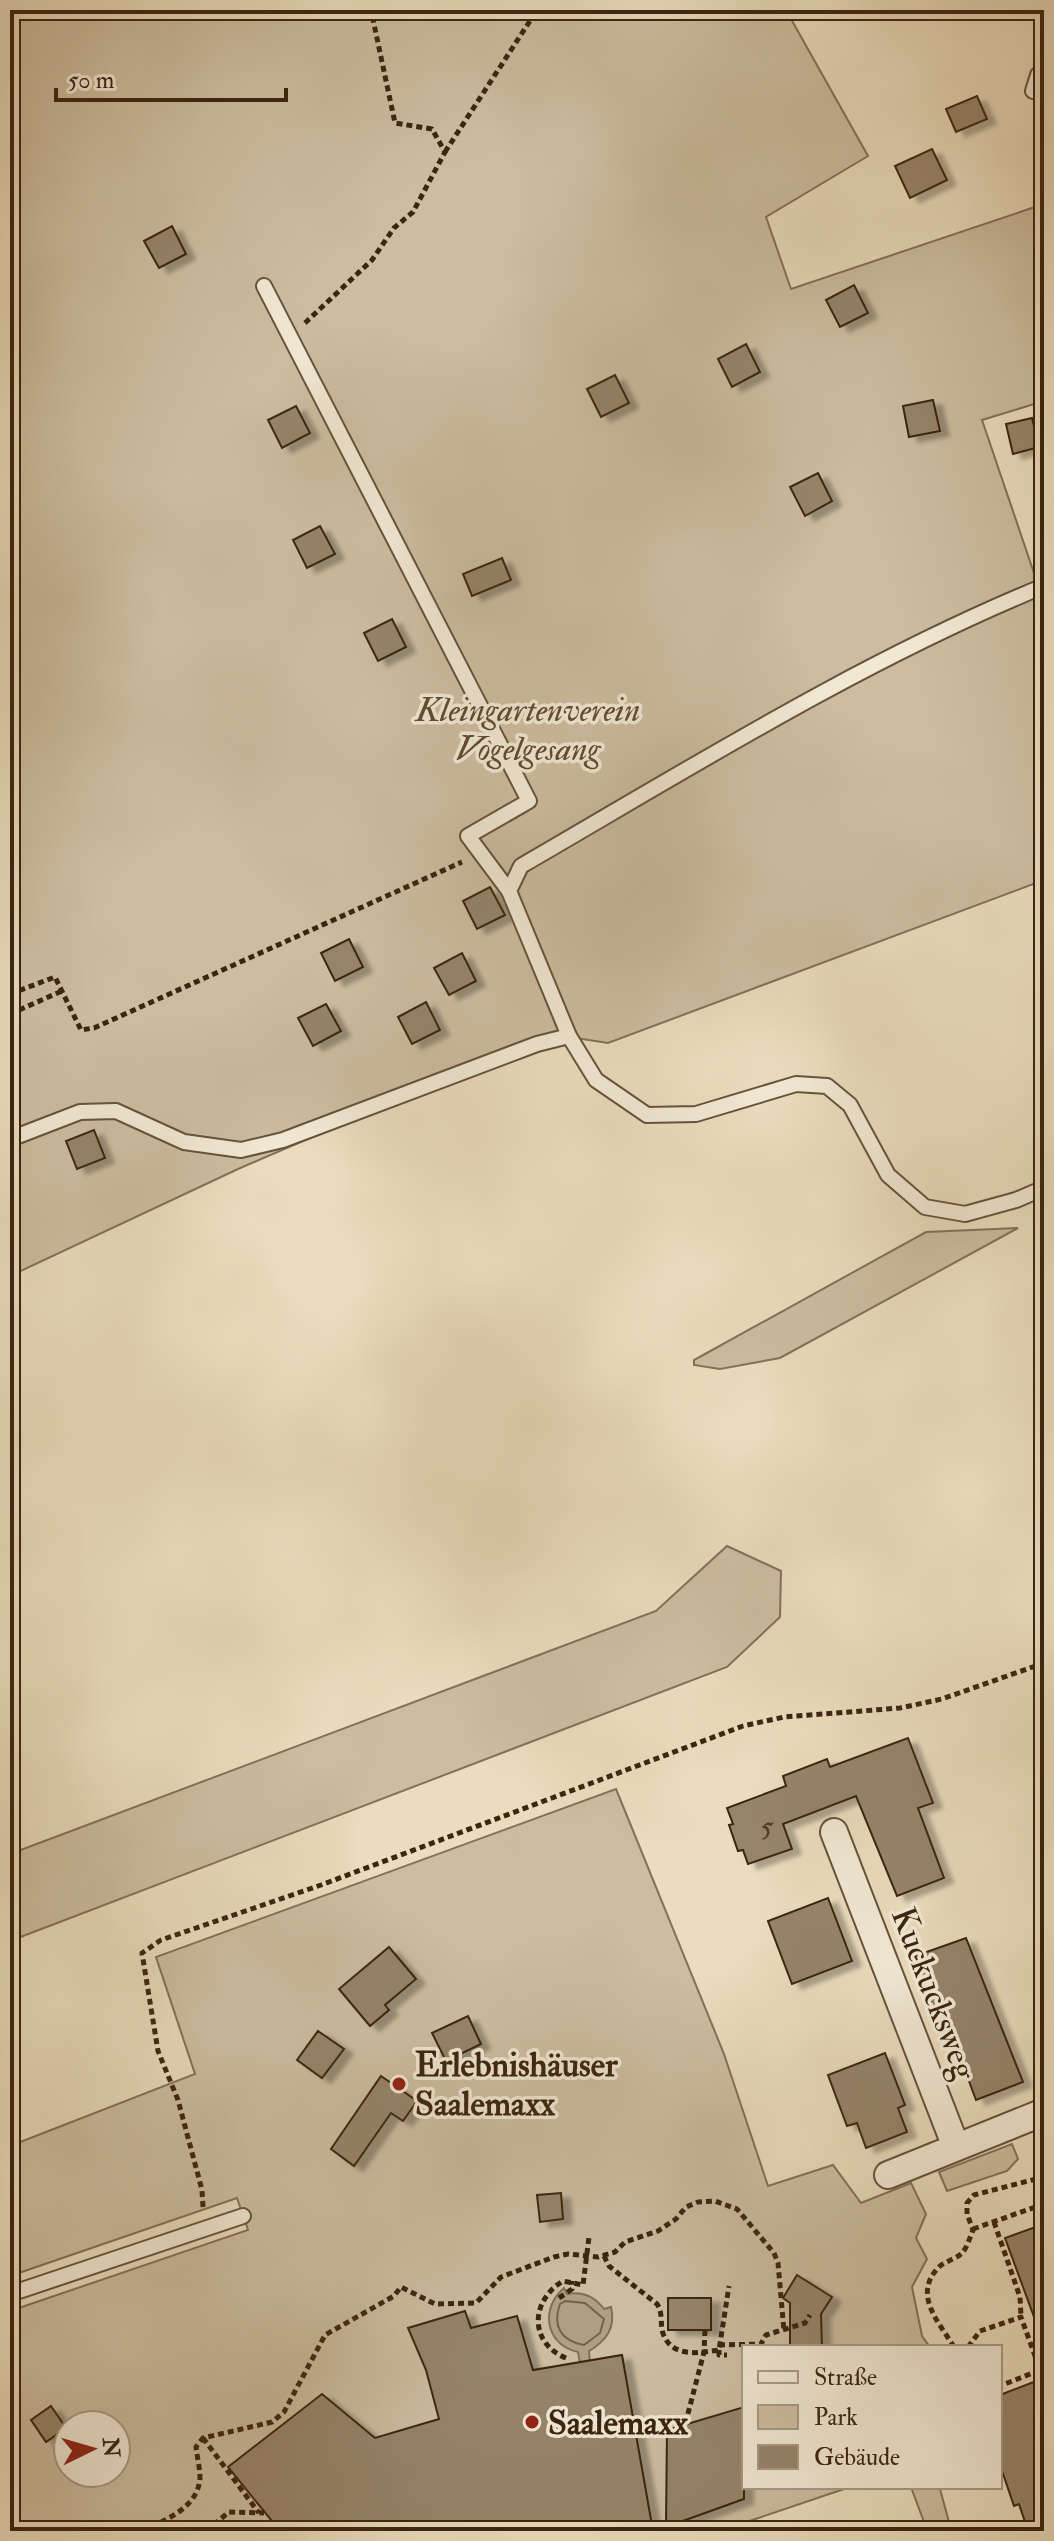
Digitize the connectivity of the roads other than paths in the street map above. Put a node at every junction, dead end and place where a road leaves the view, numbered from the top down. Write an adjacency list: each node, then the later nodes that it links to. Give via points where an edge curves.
1 (1044, 74): 2 (lane, via 1038,75)
2 (1033, 91)
3 (264, 286): 5 (lane, via 529,801 468,836)
4 (1044, 586): 5 (lane, via 822,691 521,866)
5 (509, 891): 6 (lane)
6 (569, 1036): 7 (lane, via 283,1140 241,1150 184,1142 116,1111 80,1112); 8 (lane, via 596,1080 647,1115 696,1114 796,1084 827,1086 850,1105 888,1175 925,1207 965,1214)
7 (10, 1139)
8 (1044, 1188)
9 (834, 1832): 11 (street, Kuckucksweg, via 836,1869)
10 (1044, 2112): 11 (street)
11 (956, 2147): 12 (street)
12 (888, 2175)
13 (243, 2216): 14 (lane)
14 (10, 2294)

